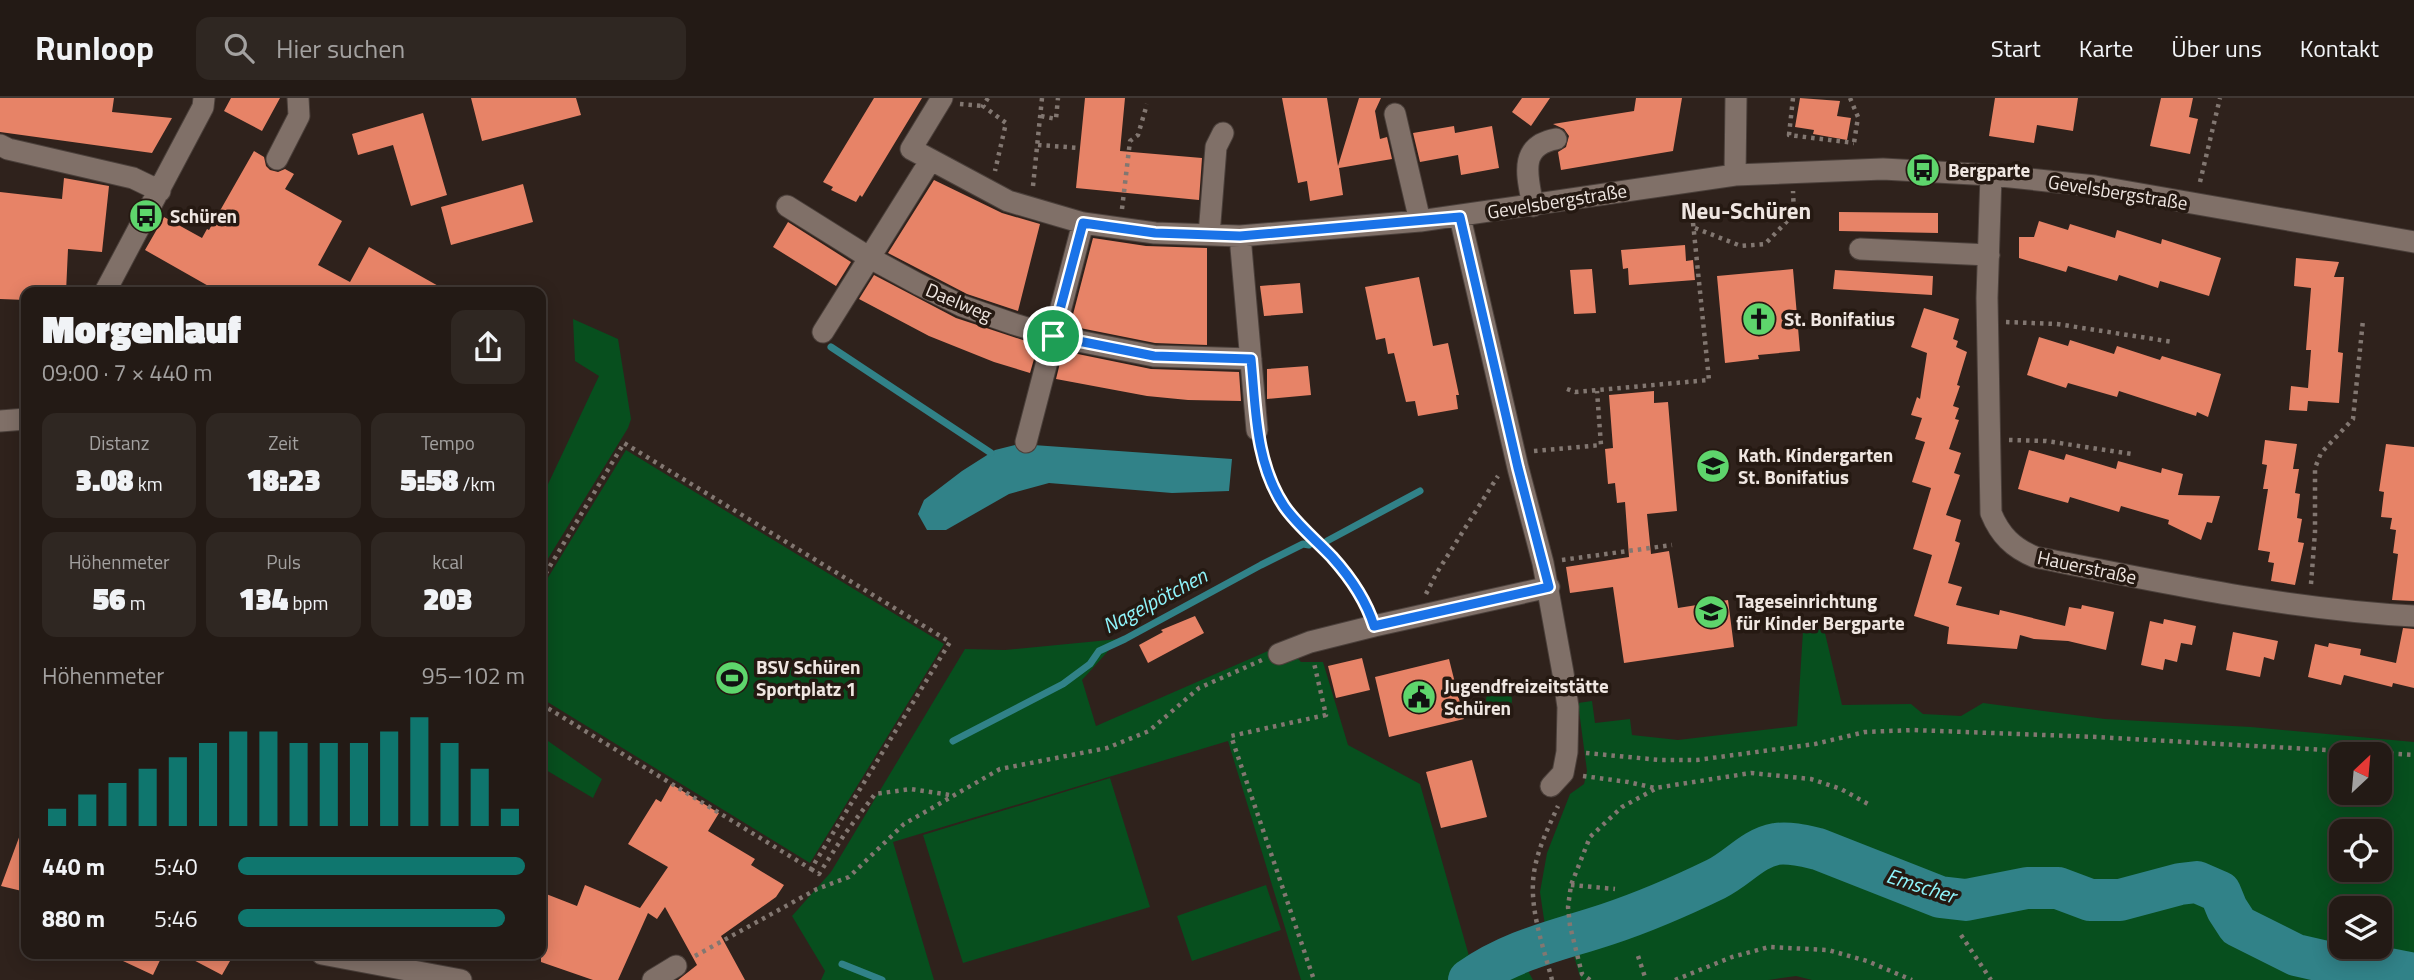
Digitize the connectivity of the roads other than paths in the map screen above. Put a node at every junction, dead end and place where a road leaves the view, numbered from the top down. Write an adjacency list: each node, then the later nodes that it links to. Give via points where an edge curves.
1 (204, 98): 13 (street)
2 (298, 98): 9 (street, via 299,116)
3 (942, 98): 10 (street, via 911,149)
4 (1736, 98): 11 (street)
5 (1395, 114): 17 (street)
6 (1223, 133): 19 (street, via 1216,147)
7 (1556, 139): 15 (street, via 1530,155 1526,169)
8 (0, 145): 13 (street, via 133,178)
9 (277, 159)
10 (930, 160): 18 (street, via 989,193); 24 (street)
11 (1735, 175): 12 (street, Gevelsbergstraße, via 1883,169); 15 (street, Gevelsbergstraße)
12 (1991, 175): 21 (street, Gevelsbergstraße, via 2095,186); 23 (street, Hauerstraße)
13 (160, 191): 25 (street)
14 (787, 206): 24 (street, Daelweg)
15 (1533, 206): 16 (street, Gevelsbergstraße)
16 (1460, 217): 17 (street, Gevelsbergstraße); 33 (street)
17 (1420, 221): 20 (street)
18 (1083, 223): 19 (street); 27 (street)
19 (1209, 235): 20 (street)
20 (1240, 236): 28 (street)
21 (2414, 242)
22 (1860, 249): 23 (street)
23 (1989, 255): 34 (street, Hauerstraße, via 1991,513 1998,531 2019,551 2136,579)
24 (870, 258): 26 (street); 27 (street, Daelweg, via 962,306)
25 (108, 287)
26 (823, 332)
27 (1053, 336): 28 (street, Daelweg, via 1154,356); 32 (street)
28 (1251, 359): 31 (street)
29 (21, 419): 30 (street)
30 (0, 421)
31 (1257, 430)
32 (1026, 442)
33 (1549, 587): 35 (street, via 1374,626); 36 (street, via 1568,707)
34 (2414, 616)
35 (1279, 654)
36 (1560, 770)
37 (342, 959): 39 (street)
38 (676, 966): 41 (street)
39 (400, 974): 40 (street)
40 (461, 980)
41 (653, 980)

